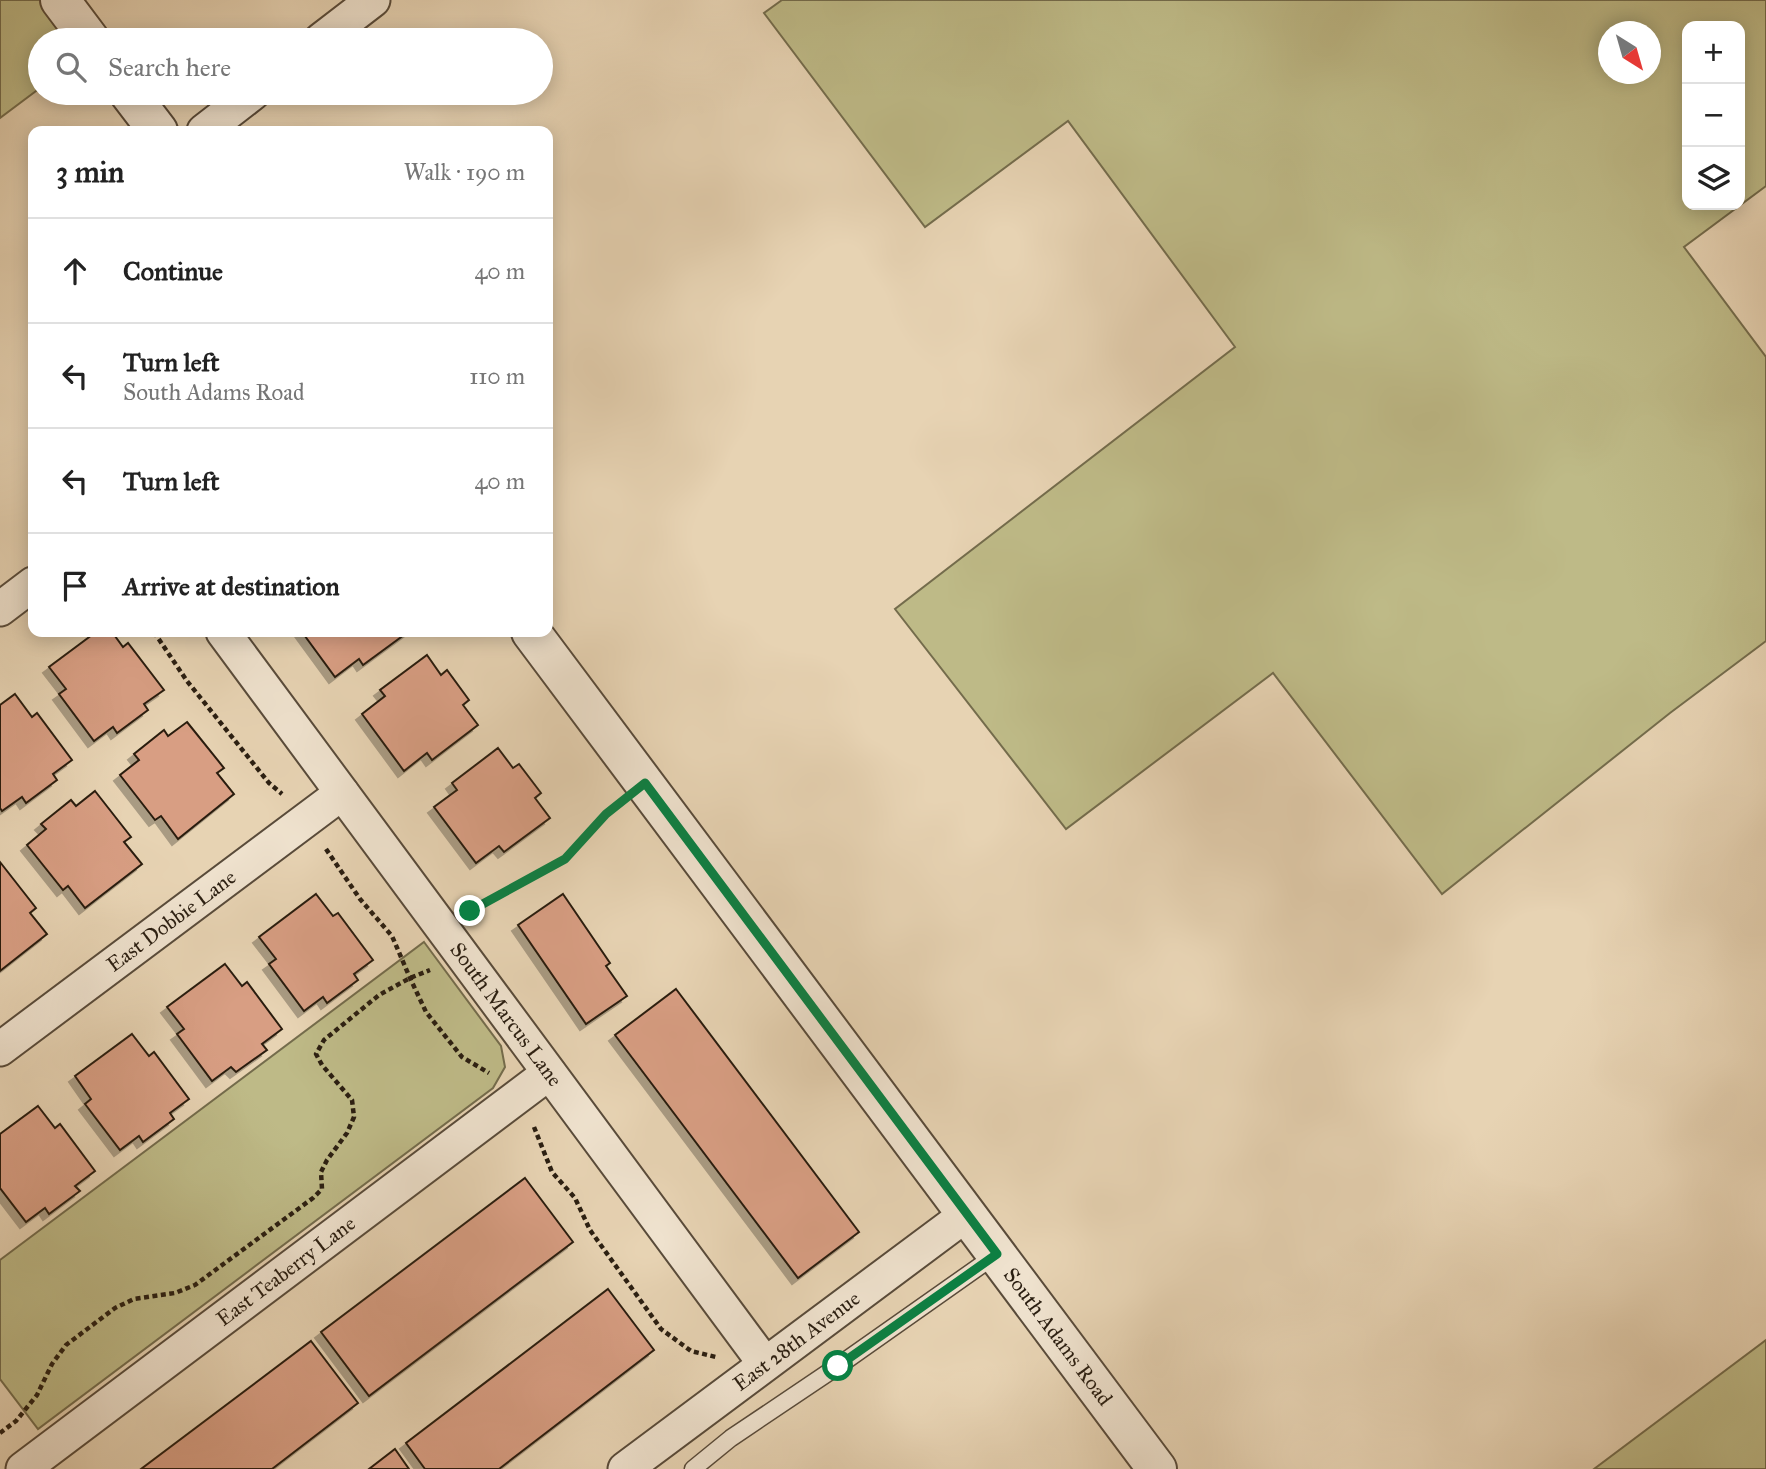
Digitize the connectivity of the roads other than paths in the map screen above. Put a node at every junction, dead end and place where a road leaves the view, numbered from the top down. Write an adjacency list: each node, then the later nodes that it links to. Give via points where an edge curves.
1 (60, 0): 3 (street)
2 (373, 0): 4 (street)
3 (81, 28)
4 (337, 28)
5 (138, 105): 7 (street)
6 (238, 105): 8 (street)
7 (154, 126)
8 (210, 126)
9 (28, 588): 10 (street)
10 (0, 609)
11 (227, 637): 13 (street, South Marcus Lane)
12 (535, 637): 16 (street, South Adams Road)
13 (342, 793): 14 (street, East Dobbie Lane); 15 (street, South Marcus Lane)
14 (0, 1049)
15 (549, 1073): 18 (street, South Marcus Lane); 19 (street, East Teaberry Lane)
16 (967, 1214): 17 (street, South Adams Road); 18 (street, East 28th Avenue)
17 (997, 1254): 21 (lane); 22 (street, South Adams Road)
18 (765, 1364): 20 (street, East 28th Avenue)
19 (23, 1469)
20 (625, 1469)
21 (693, 1469)
22 (1157, 1469)

